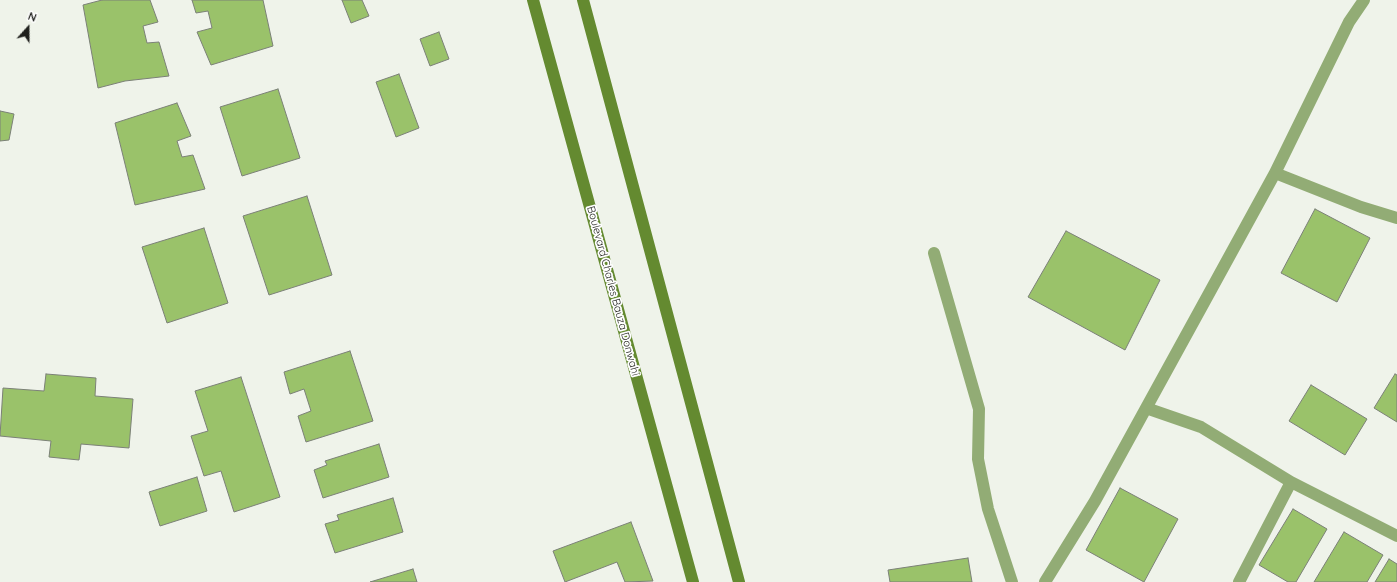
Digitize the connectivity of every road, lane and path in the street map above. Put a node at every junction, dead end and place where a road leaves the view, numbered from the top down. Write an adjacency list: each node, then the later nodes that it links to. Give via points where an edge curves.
1 (533, 0): 10 (main road, Boulevard Charles Bauza Donwahi)
2 (583, 0): 11 (main road)
3 (1364, 0): 4 (street, via 1349,22)
4 (1275, 173): 5 (street, via 1361,207); 7 (street)
5 (1397, 218)
6 (934, 253): 12 (street, via 979,409 978,459 988,510)
7 (1146, 408): 8 (street, via 1201,427); 13 (street, via 1095,501)
8 (1292, 482): 9 (street); 14 (street)
9 (1397, 536)
10 (692, 582)
11 (739, 582)
12 (1012, 582)
13 (1045, 582)
14 (1239, 582)

